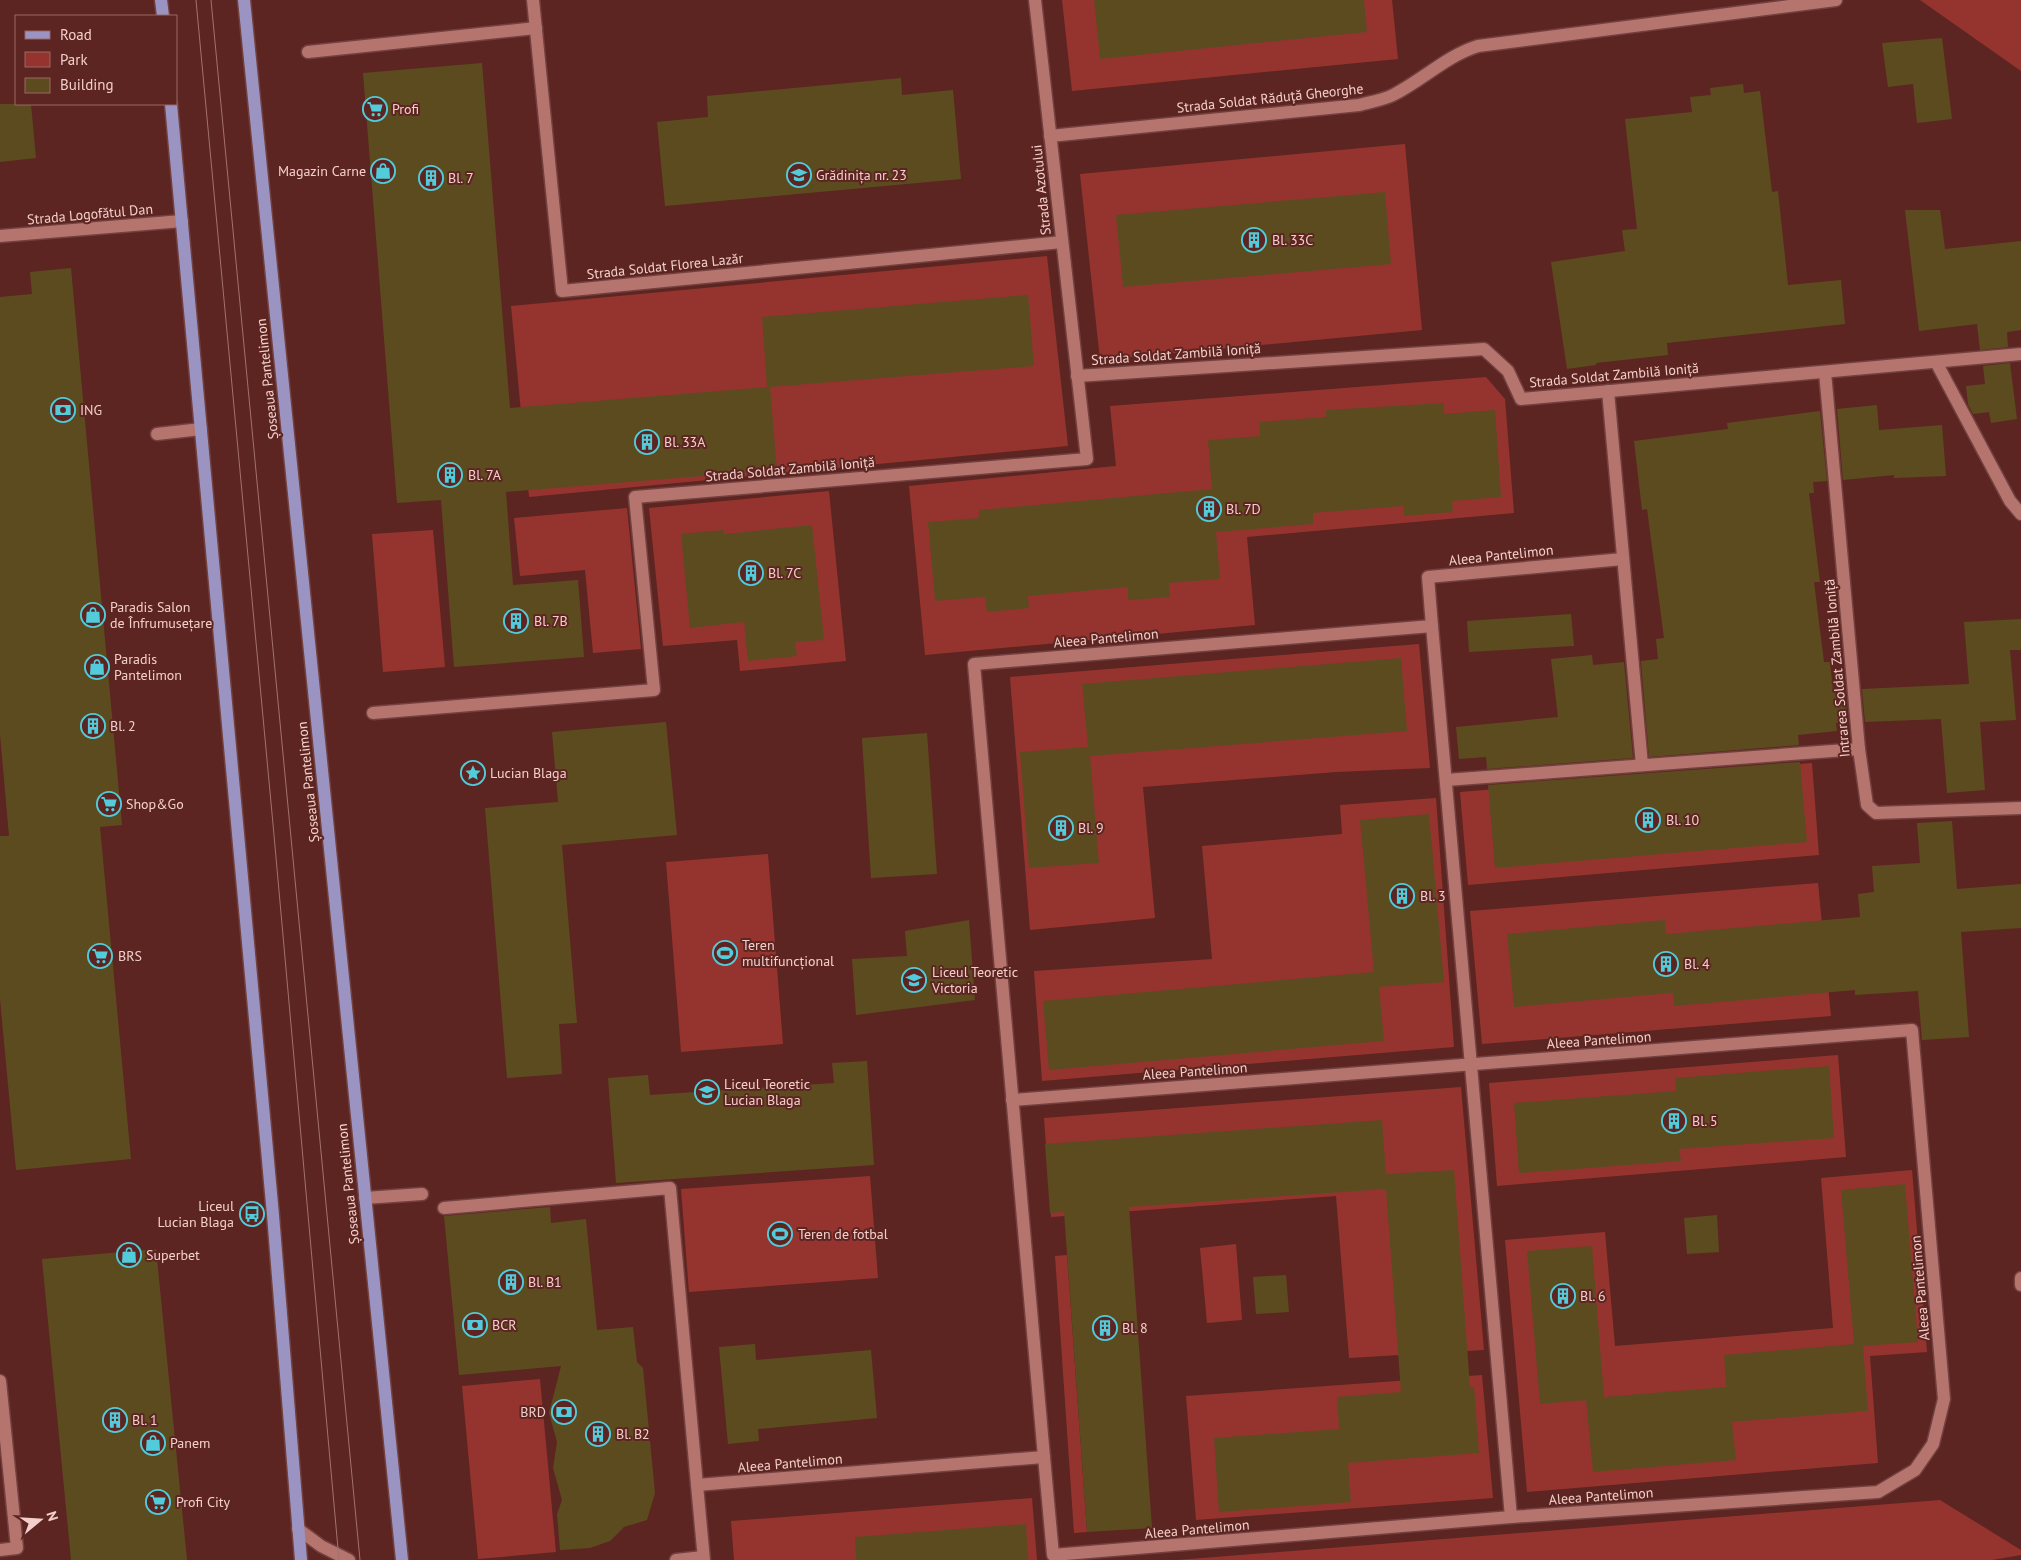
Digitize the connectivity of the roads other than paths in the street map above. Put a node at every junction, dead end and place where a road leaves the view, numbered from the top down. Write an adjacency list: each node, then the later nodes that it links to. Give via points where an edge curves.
1 (161, 0): 6 (main road)
2 (244, 0): 32 (main road, Șoseaua Pantelimon)
3 (533, 0): 7 (street, Strada Soldat Florea Lazăr)
4 (1035, 0): 10 (street, Strada Azotului)
5 (1836, 0): 10 (street, Strada Soldat Răduță Gheorghe, via 1478,46 1445,60 1392,96 1359,105)
6 (163, 15)
7 (536, 28): 8 (street); 13 (street, Strada Soldat Florea Lazăr, via 562,291)
8 (308, 52)
9 (171, 105): 11 (main road)
10 (1050, 136): 13 (street, Strada Azotului)
11 (182, 221): 12 (street, Strada Logofătul Dan); 19 (main road)
12 (0, 236)
13 (1062, 242): 17 (street, Strada Azotului)
14 (2021, 354): 15 (street, Strada Soldat Zambilă Ioniță)
15 (1936, 362): 16 (street, Strada Soldat Zambilă Ioniță); 21 (street, via 2010,501)
16 (1825, 372): 18 (street, Strada Soldat Zambilă Ioniță); 25 (street, Intrarea Soldat Zambilă Ioniță)
17 (1077, 376): 18 (street, Strada Soldat Zambilă Ioniță, via 1484,349 1508,371 1521,399); 24 (street, Strada Soldat Zambilă Ioniță, via 1086,459 635,497 654,690)
18 (1608, 391): 22 (street)
19 (201, 429): 20 (street); 40 (main road, via 273,1215)
20 (157, 434)
21 (2021, 514)
22 (1623, 559): 23 (street, Aleea Pantelimon, via 1428,578); 26 (street)
23 (1432, 626): 27 (street); 30 (street, Aleea Pantelimon, via 974,664)
24 (373, 713)
25 (1859, 748): 26 (street); 28 (street, Intrarea Soldat Zambilă Ioniță, via 1867,805 1876,813)
26 (1642, 765): 27 (street)
27 (1446, 780): 29 (street)
28 (2021, 808)
29 (1472, 1064): 30 (street, Aleea Pantelimon); 39 (street); 39 (street, Aleea Pantelimon, via 1912,1030 1944,1399 1933,1444 1915,1470 1878,1492)
30 (1012, 1100): 37 (street, Aleea Pantelimon)
31 (422, 1194): 32 (street)
32 (365, 1198): 45 (main road, Șoseaua Pantelimon)
33 (444, 1208): 38 (street, via 670,1188)
34 (2021, 1278): 35 (street)
35 (2021, 1285)
36 (0, 1381): 41 (street, via 16,1548)
37 (1044, 1457): 38 (street, Aleea Pantelimon); 39 (street, Aleea Pantelimon, via 1053,1555)
38 (697, 1485): 42 (street)
39 (1511, 1517)
40 (298, 1529): 43 (main road); 44 (street, via 321,1546)
41 (0, 1550)
42 (704, 1558): 46 (street)
43 (301, 1560)
44 (349, 1560)
45 (402, 1560)
46 (676, 1560)

